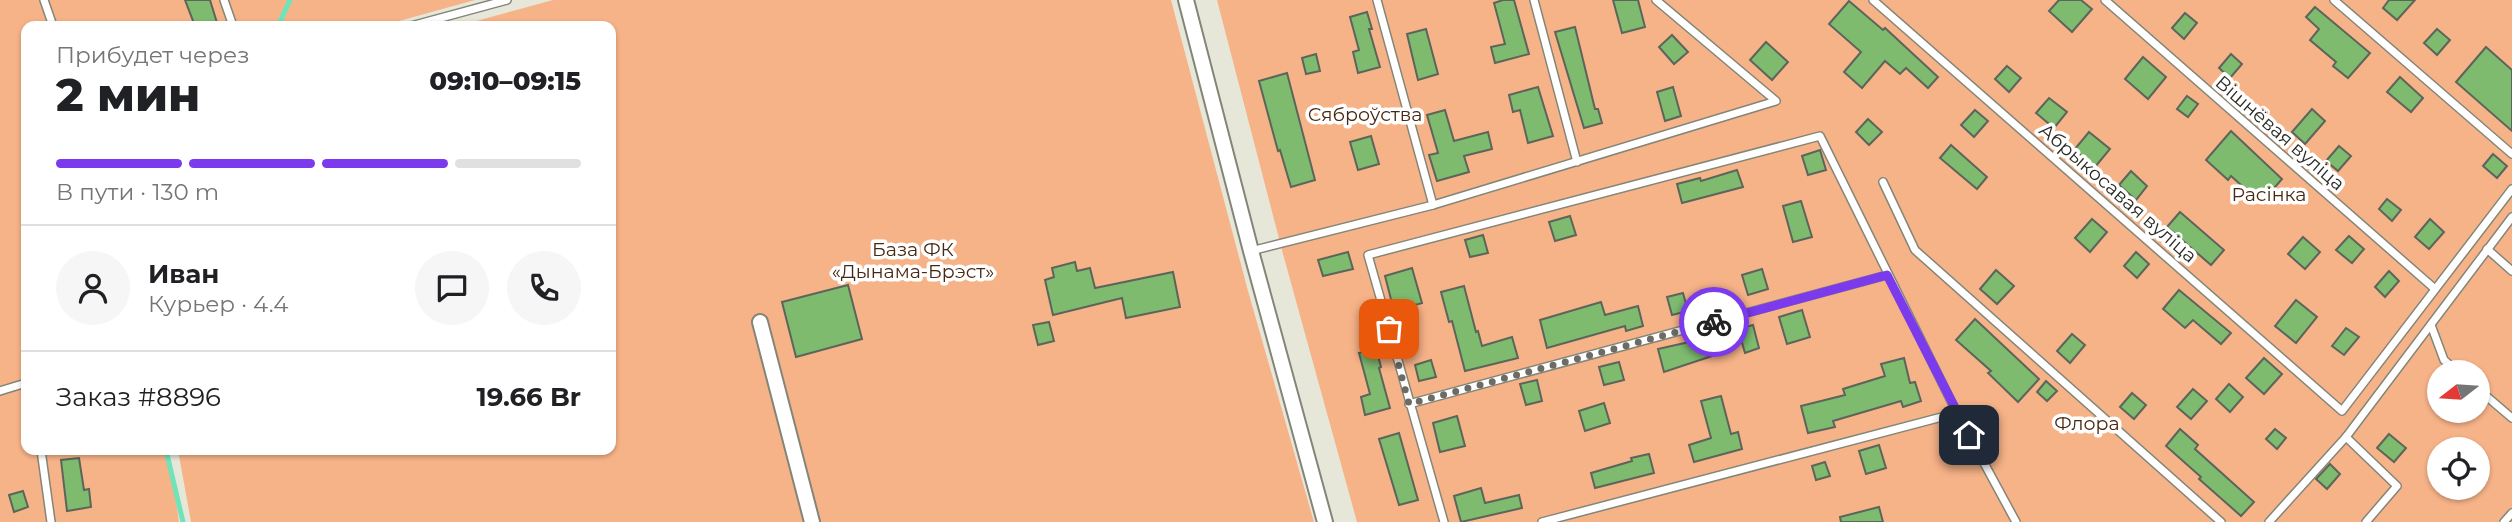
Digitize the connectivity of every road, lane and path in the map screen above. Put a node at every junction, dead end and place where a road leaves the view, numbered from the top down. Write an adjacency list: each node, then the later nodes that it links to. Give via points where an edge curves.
1 (44, 0): 11 (lane)
2 (224, 0): 12 (lane)
3 (507, 0): 13 (lane)
4 (1186, 0): 21 (street)
5 (1377, 0): 18 (lane)
6 (1534, 0): 15 (lane)
7 (1656, 0): 15 (lane, via 1776,101)
8 (1873, 0): 24 (lane, Абрыкосавая вуліца, via 2342,411)
9 (2105, 0): 24 (lane, Вішнёвая вуліца)
10 (2334, 0): 14 (lane)
11 (51, 21)
12 (231, 21)
13 (429, 21)
14 (2512, 154)
15 (1577, 162): 18 (lane)
16 (1883, 182): 43 (lane, via 1915,250)
17 (2512, 189): 24 (lane)
18 (1433, 205): 21 (lane)
19 (2512, 217): 20 (lane)
20 (2487, 249): 22 (lane); 26 (lane)
21 (1251, 251): 39 (street)
22 (2512, 271)
23 (1887, 275): 31 (lane); 31 (lane, via 1820,136 1368,255); 32 (lane)
24 (2435, 289)
25 (760, 323): 38 (street)
26 (2431, 325): 27 (lane); 34 (lane)
27 (2444, 360)
28 (21, 385): 29 (lane)
29 (0, 391)
30 (2490, 399): 33 (lane)
31 (1409, 404): 40 (lane)
32 (1957, 413): 41 (lane); 42 (lane)
33 (2512, 418)
34 (2346, 437): 44 (lane); 45 (lane, via 2398,486)
35 (41, 455): 37 (lane)
36 (2512, 513): 46 (lane)
37 (48, 521)
38 (812, 522)
39 (1325, 522)
40 (1444, 522)
41 (1542, 522)
42 (2017, 522)
43 (2221, 522)
44 (2269, 522)
45 (2366, 522)
46 (2504, 522)

